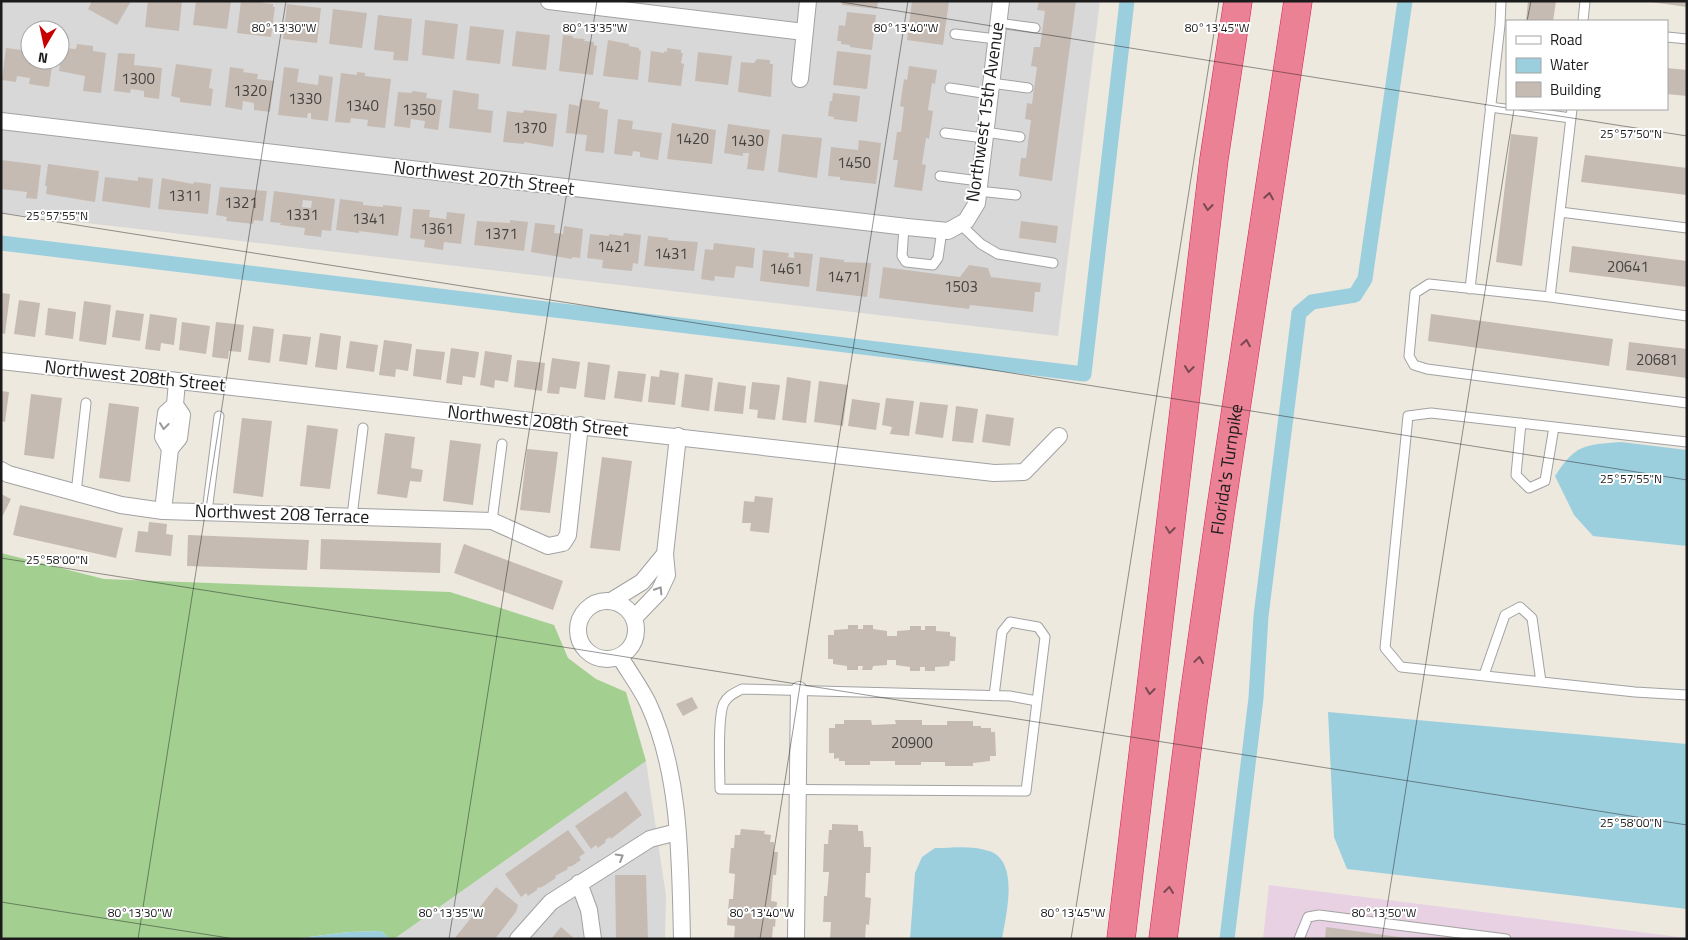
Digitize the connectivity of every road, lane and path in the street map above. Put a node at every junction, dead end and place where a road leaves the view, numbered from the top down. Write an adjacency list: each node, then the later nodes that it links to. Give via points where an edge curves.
1 (549, 1): 12 (street)
2 (808, 1): 12 (street)
3 (1000, 1): 10 (street, Northwest 15th Avenue)
4 (1224, 1): 29 (highway)
5 (1238, 1): 29 (highway)
6 (1298, 1): 80 (highway, Florida's Turnpike, one-way to 6, via 1192,704)
7 (1501, 1): 21 (lane)
8 (1585, 1): 9 (lane)
9 (1583, 20)
10 (998, 23): 11 (lane); 15 (street, Northwest 15th Avenue)
11 (1035, 28)
12 (804, 32): 17 (street)
13 (955, 34): 15 (lane)
14 (1668, 37): 16 (lane)
15 (996, 39): 20 (street, Northwest 15th Avenue)
16 (1687, 39)
17 (800, 79)
18 (950, 88): 20 (lane)
19 (1028, 88): 20 (lane)
20 (990, 89): 27 (street, Northwest 15th Avenue)
21 (1490, 107): 22 (lane); 39 (lane)
22 (1506, 108)
23 (1531, 110): 24 (lane)
24 (1572, 113): 33 (lane)
25 (1, 121): 35 (street, Northwest 207th Street)
26 (945, 133): 27 (lane)
27 (985, 135): 28 (lane); 31 (street, Northwest 15th Avenue)
28 (1020, 137)
29 (1214, 159): 79 (highway, one-way to 79)
30 (940, 176): 31 (lane)
31 (979, 186): 32 (lane); 34 (street, Northwest 15th Avenue, via 977,203)
32 (1016, 195)
33 (1560, 212): 36 (lane); 40 (lane)
34 (963, 223): 37 (street, Northwest 207th Street, via 948,231); 38 (lane, via 981,244 998,254)
35 (904, 227): 37 (street, Northwest 207th Street); 37 (lane, via 902,256 906,262 933,265 938,258)
36 (1687, 228)
37 (942, 230)
38 (1053, 263)
39 (1470, 289): 40 (lane); 45 (lane, via 1428,284 1415,293 1409,356 1414,365)
40 (1550, 297): 41 (lane)
41 (1687, 316)
42 (1, 360): 43 (street, Northwest 208th Street)
43 (177, 381): 48 (street, Northwest 208th Street); 57 (street, via 175,405 182,415 179,438 170,449)
44 (86, 403): 56 (lane)
45 (1687, 403)
46 (219, 416): 58 (lane)
47 (1521, 423): 49 (lane); 49 (lane, via 1516,476 1529,488 1546,481); 65 (lane, via 1432,413 1408,416 1385,648 1401,666)
48 (580, 425): 51 (street, Northwest 208th Street); 60 (street, Northwest 208 Terrace, via 568,535 563,543 548,546)
49 (1554, 427): 53 (lane)
50 (363, 428): 59 (lane)
51 (678, 436): 52 (street, Northwest 208th Street, via 994,473 1024,472); 61 (street)
52 (1059, 436)
53 (1687, 442)
54 (502, 444): 60 (lane)
55 (1, 470): 56 (street, Northwest 208 Terrace)
56 (76, 493): 57 (street, Northwest 208 Terrace, via 121,505)
57 (163, 511): 58 (street, Northwest 208 Terrace)
58 (207, 512): 59 (street, Northwest 208 Terrace)
59 (352, 516): 60 (street, Northwest 208 Terrace)
60 (492, 521)
61 (665, 554): 62 (street, via 642,582); 63 (street, one-way to 61, via 659,592 667,575)
62 (611, 601): 63 (street, via 620,604); 64 (street, via 591,606 584,612 578,631 585,650 592,656 602,660)
63 (634, 618): 64 (street, via 637,627 633,645)
64 (620, 657): 72 (street, via 648,702 664,746)
65 (1484, 675): 66 (lane); 66 (lane, via 1505,616 1520,607 1532,618)
66 (1541, 682): 68 (lane)
67 (799, 690): 69 (lane); 71 (street); 71 (lane, via 742,690 732,694 724,704 720,789)
68 (1687, 695)
69 (994, 696): 70 (lane); 70 (lane, via 1002,632 1010,622 1038,627 1044,637)
70 (1037, 701): 71 (lane, via 1026,791)
71 (798, 790): 78 (street)
72 (677, 832): 73 (street, one-way to 72, via 650,839); 77 (street)
73 (579, 883): 75 (street, via 551,902); 76 (street, via 589,910)
74 (1496, 938): 81 (lane, via 1319,915 1308,918); 82 (lane)
75 (518, 939)
76 (593, 939)
77 (682, 939)
78 (796, 939)
79 (1121, 939)
80 (1162, 939)
81 (1299, 939)
82 (1506, 939)

